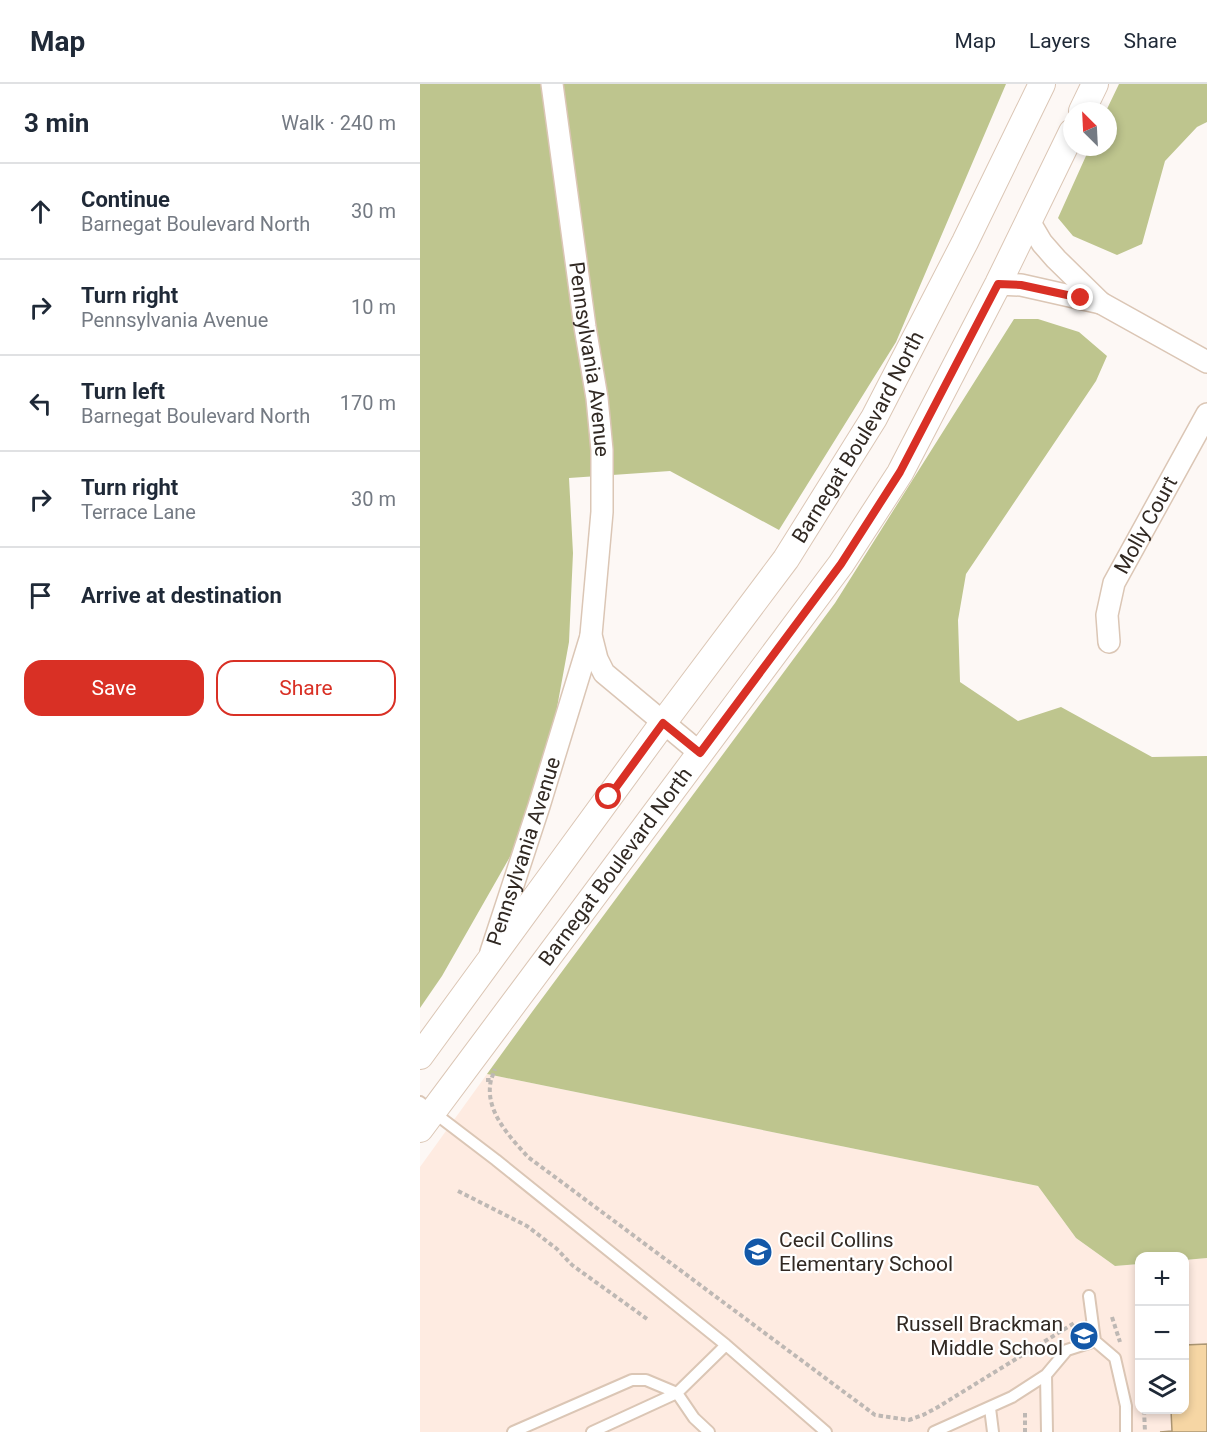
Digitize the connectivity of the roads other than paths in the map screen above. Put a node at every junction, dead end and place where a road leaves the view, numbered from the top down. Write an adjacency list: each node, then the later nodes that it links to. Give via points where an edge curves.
1 (552, 84): 11 (street, Pennsylvania Avenue, via 602,450 602,512)
2 (1042, 84): 13 (street, Barnegat Boulevard North, via 874,418 786,560)
3 (1095, 84): 4 (street)
4 (1086, 102)
5 (1063, 151): 6 (street, Barnegat Boulevard North)
6 (1029, 221): 7 (street, Barnegat Boulevard North); 8 (street, via 1042,243)
7 (998, 284): 8 (street, via 1021,285); 14 (street, Barnegat Boulevard North, via 900,472 841,564)
8 (1101, 303): 9 (street)
9 (1207, 362)
10 (1207, 414): 12 (street, Molly Court, via 1114,583 1107,615)
11 (591, 635): 13 (street, Pennsylvania Avenue, via 604,673); 15 (street, Pennsylvania Avenue)
12 (1109, 642)
13 (663, 723): 14 (street, Pennsylvania Avenue); 15 (street, Barnegat Boulevard North)
14 (700, 753): 17 (street, Barnegat Boulevard North)
15 (488, 963): 16 (street, Barnegat Boulevard North)
16 (420, 1056)
17 (424, 1114): 20 (lane, via 495,1160)
18 (1089, 1296): 19 (lane)
19 (1095, 1341): 21 (lane, via 1067,1350); 31 (lane, via 1115,1358 1126,1406)
20 (726, 1345): 22 (lane); 27 (lane)
21 (1046, 1375): 23 (lane); 30 (lane)
22 (677, 1393): 24 (lane, via 646,1380 632,1380); 25 (lane); 26 (lane)
23 (990, 1408): 28 (lane); 29 (lane)
24 (513, 1432)
25 (592, 1432)
26 (709, 1432)
27 (826, 1432)
28 (934, 1432)
29 (993, 1432)
30 (1047, 1432)
31 (1126, 1432)

